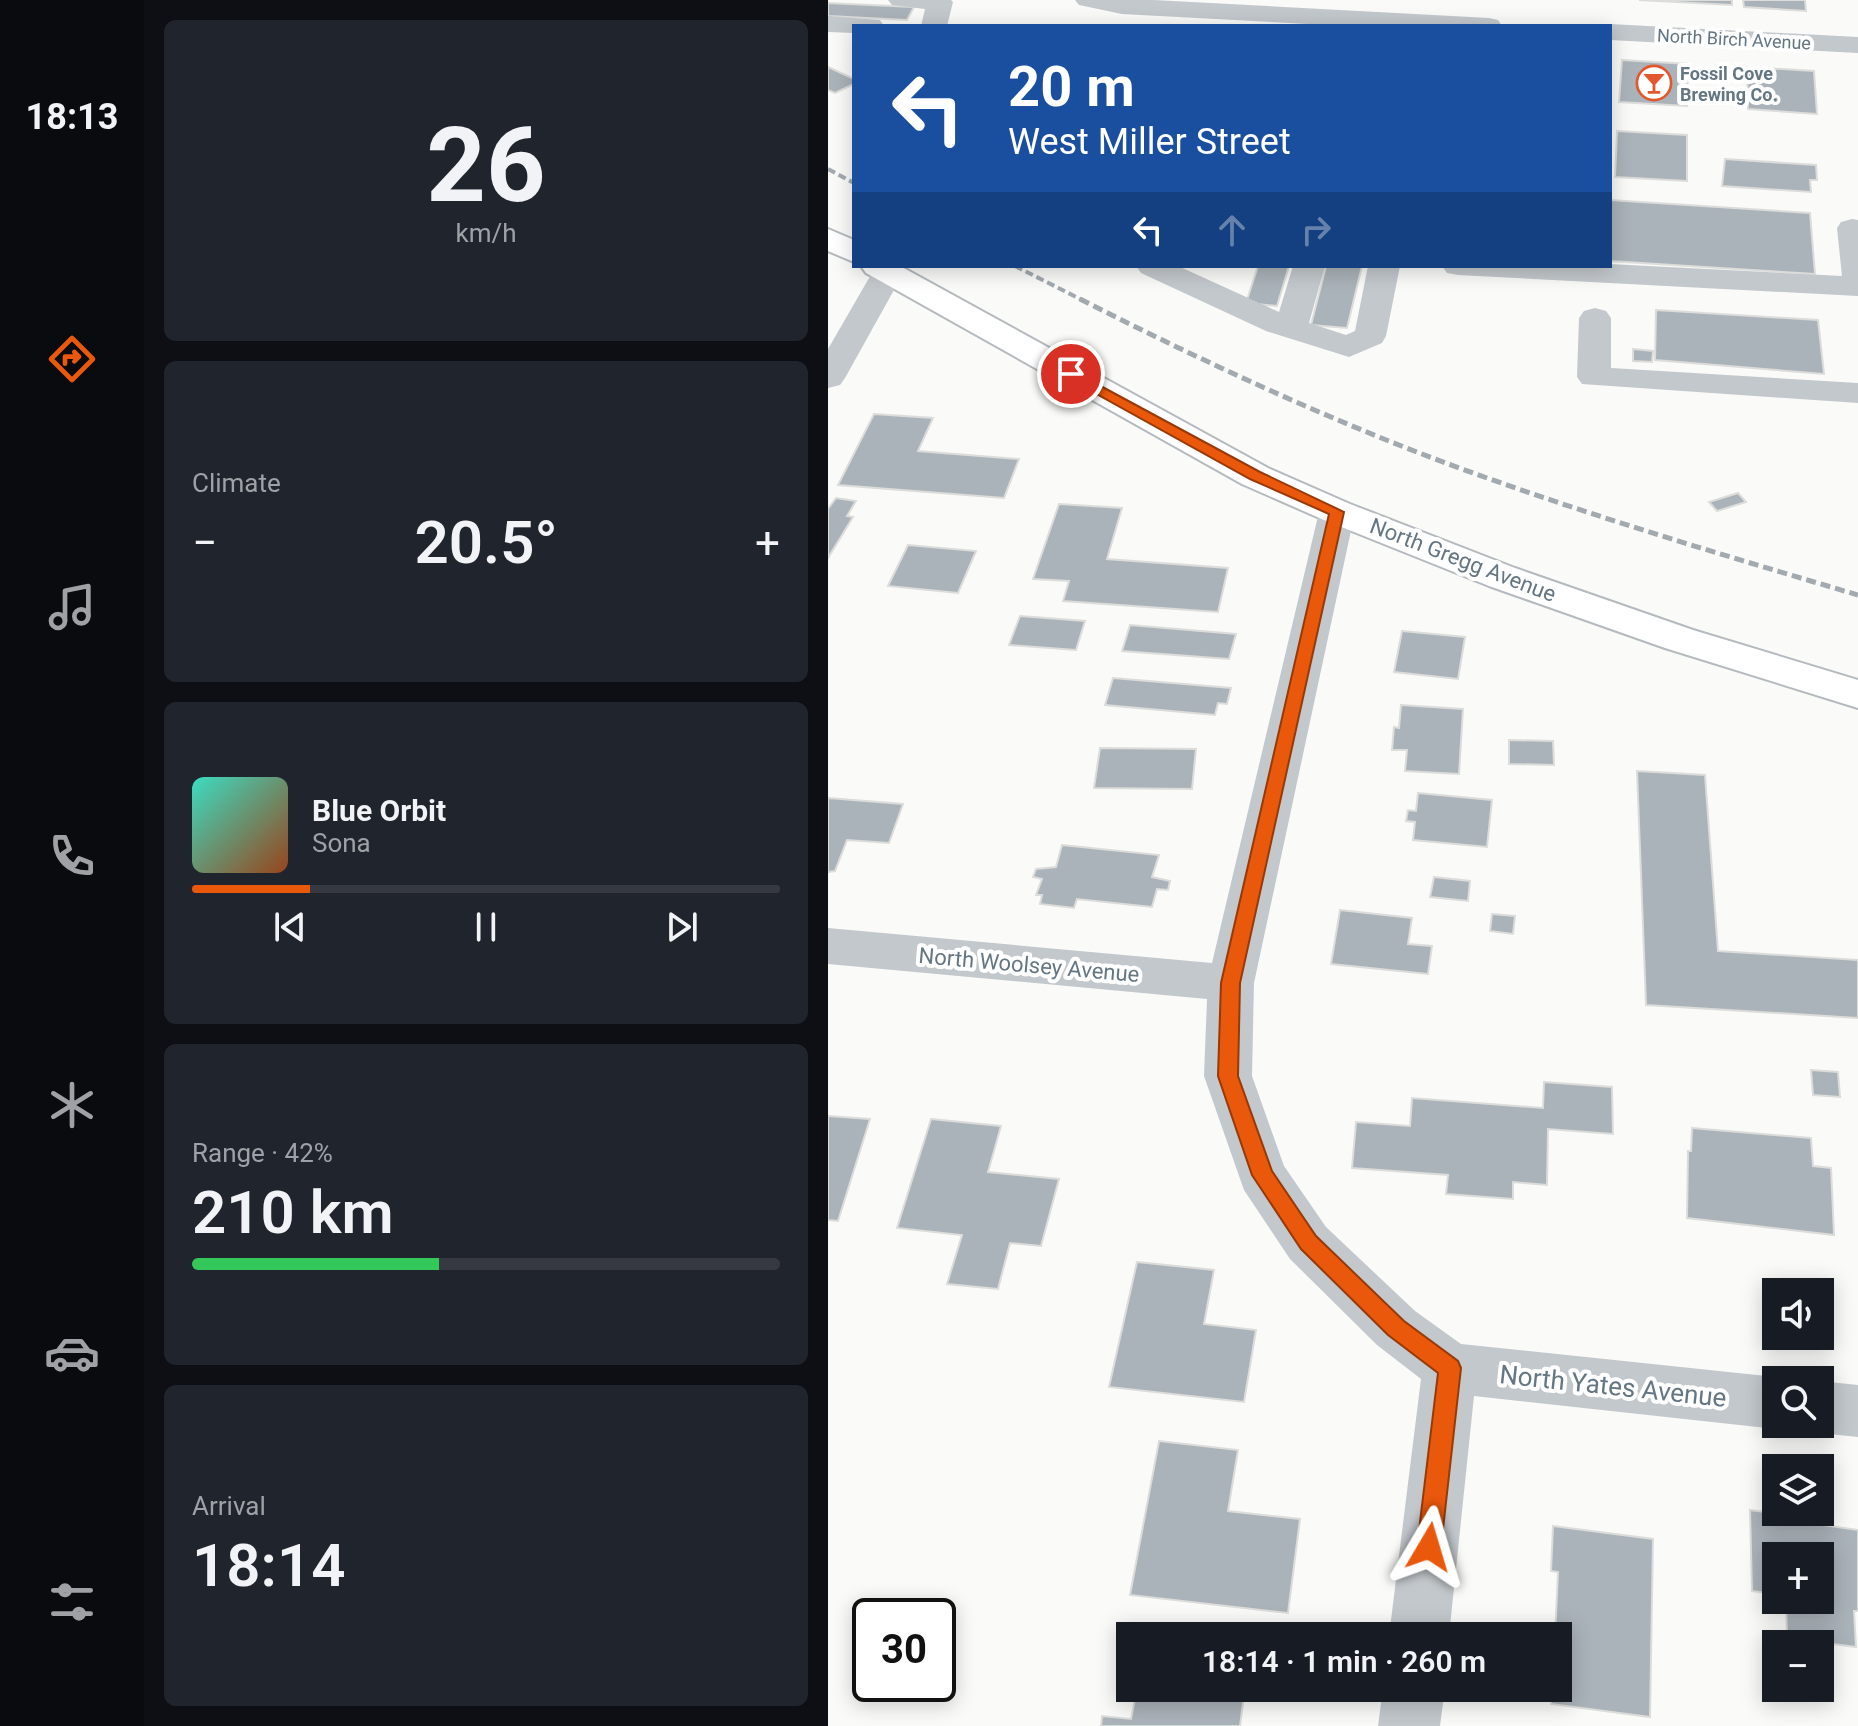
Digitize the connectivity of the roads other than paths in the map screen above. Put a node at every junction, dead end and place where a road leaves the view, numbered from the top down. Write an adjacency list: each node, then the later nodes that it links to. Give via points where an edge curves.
1 (901, 0): 5 (street, via 940,2)
2 (1088, 0): 3 (street)
3 (1188, 18): 6 (street)
4 (828, 24): 7 (street)
5 (934, 24)
6 (1414, 24)
7 (852, 25)
8 (1612, 32): 9 (street, North Birch Avenue)
9 (1858, 45)
10 (1858, 229): 19 (street, via 1852,228)
11 (828, 238): 12 (main road)
12 (852, 252)
13 (1156, 268): 21 (street)
14 (1308, 268): 23 (street)
15 (1384, 268): 23 (street, via 1370,336 1349,347)
16 (1498, 268): 20 (street)
17 (882, 269): 24 (street); 27 (main road, North Gregg Avenue, via 1255,476)
18 (1239, 275): 21 (street)
19 (1858, 278)
20 (1858, 286)
21 (1210, 292): 23 (street)
22 (1595, 318): 26 (street, via 1594,377)
23 (1291, 328)
24 (840, 332): 25 (street)
25 (828, 378)
26 (1858, 393)
27 (1337, 512): 28 (main road, North Gregg Avenue, via 1679,639); 30 (street)
28 (1858, 694)
29 (828, 946): 30 (street, North Woolsey Avenue)
30 (1231, 983): 31 (street, via 1228,1076 1262,1175 1308,1243 1396,1328)
31 (1450, 1368): 32 (street, North Yates Avenue); 35 (street)
32 (1762, 1401)
33 (1834, 1408): 34 (street)
34 (1858, 1411)
35 (1421, 1622)
36 (1412, 1702): 37 (street)
37 (1409, 1726)

